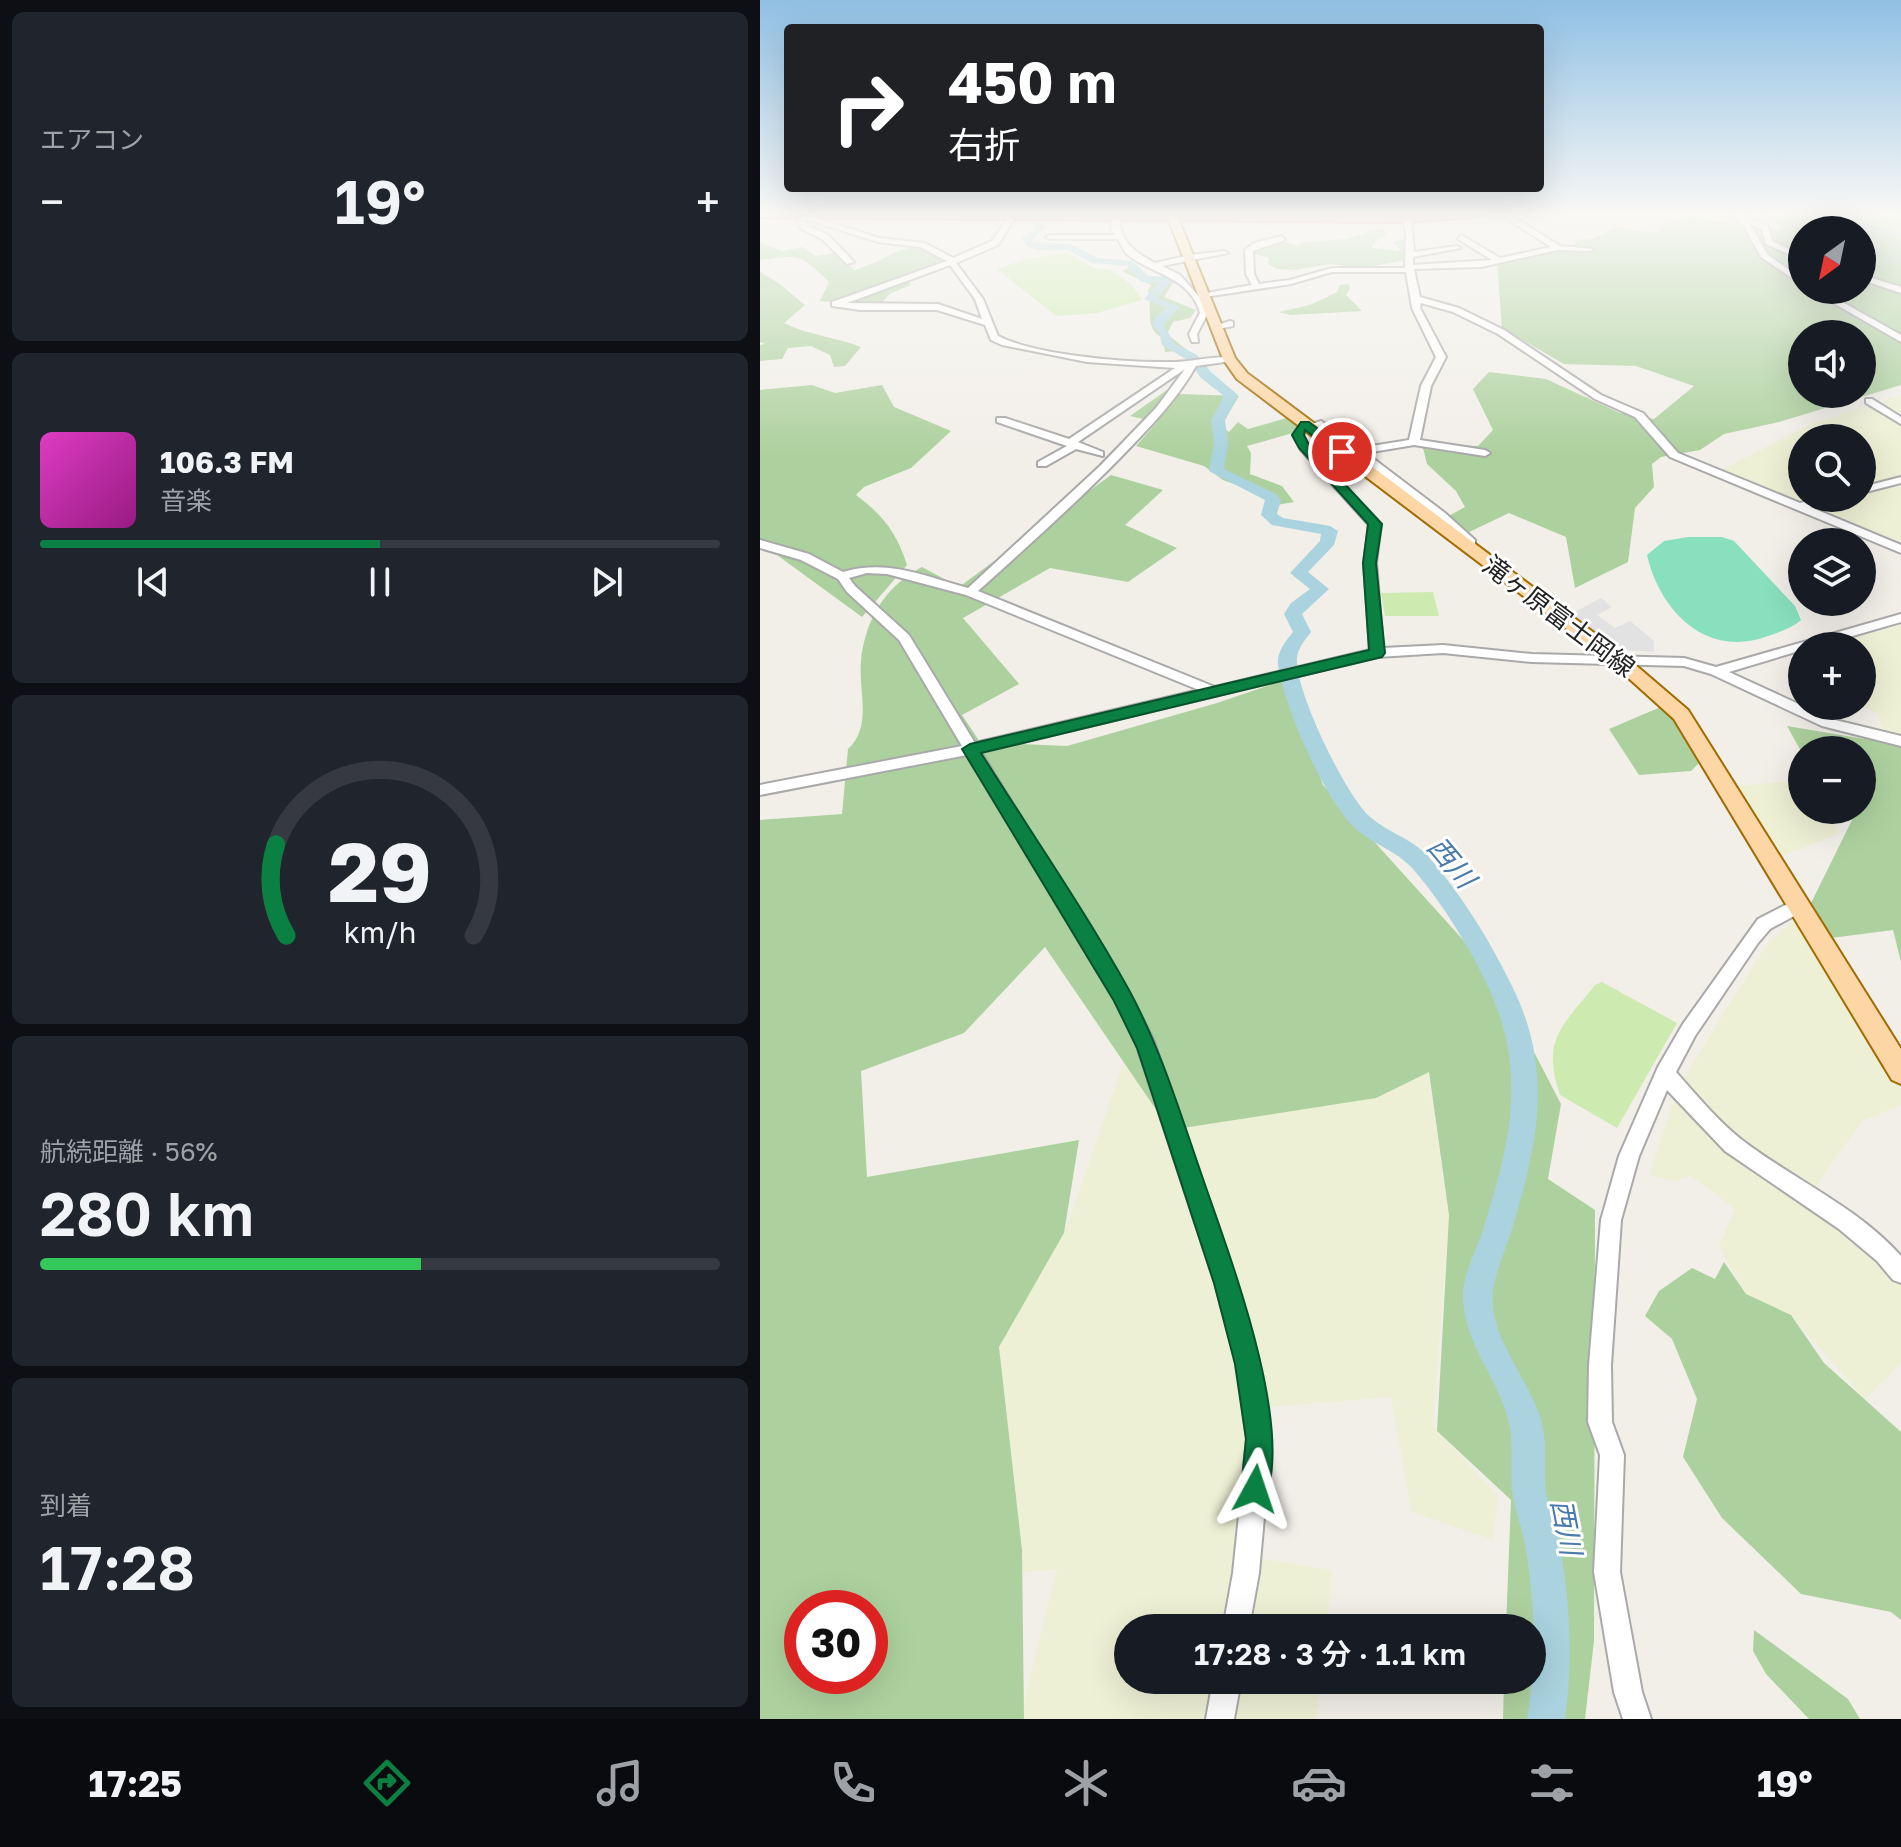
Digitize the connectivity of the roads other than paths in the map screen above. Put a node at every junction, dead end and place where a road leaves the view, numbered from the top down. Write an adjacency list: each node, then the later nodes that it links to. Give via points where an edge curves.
1 (866, 293): 10 (street, via 835,304)
2 (975, 293): 12 (street)
3 (1189, 293): 8 (street)
4 (1202, 293): 8 (main road, 滝ヶ原富士岡線)
5 (1235, 293): 8 (street)
6 (1416, 293): 7 (street)
7 (1417, 299): 21 (street, via 1420,320 1441,357 1426,386); 29 (street, via 1456,310 1525,346 1598,397 1639,415 1674,455)
8 (1205, 302): 14 (street); 15 (main road, 滝ヶ原富士岡線, via 1224,325)
9 (1840, 304): 13 (street)
10 (897, 307): 11 (street); 12 (street, via 938,307)
11 (890, 322)
12 (989, 324): 16 (street, via 994,338 1002,342 1075,359)
13 (1901, 339)
14 (1195, 340)
15 (1229, 359): 16 (street); 20 (main road, 滝ヶ原富士岡線, via 1242,376)
16 (1193, 365): 22 (street); 35 (street, via 1165,407)
17 (1876, 405): 19 (street)
18 (1001, 420): 22 (street)
19 (1901, 421)
20 (1308, 426): 23 (street, via 1321,424); 39 (street, via 1298,435 1305,448 1375,524 1370,563); 40 (main road, 滝ヶ原富士岡線)
21 (1414, 442): 23 (street); 24 (street)
22 (1073, 444): 25 (street); 26 (street)
23 (1355, 452): 33 (street)
24 (1485, 453)
25 (1099, 454)
26 (1042, 464)
27 (1901, 480): 28 (street)
28 (1876, 486)
29 (1788, 502)
30 (1811, 512): 32 (street)
31 (760, 544): 34 (street, via 805,557)
32 (1901, 549)
33 (1491, 557)
34 (842, 576): 35 (street, via 887,570); 44 (street, via 904,638)
35 (970, 592): 42 (street)
36 (1901, 618): 37 (street)
37 (1852, 632)
38 (1788, 650): 41 (street)
39 (1377, 653): 40 (street, via 1443,649); 42 (street)
40 (1619, 660): 41 (street, via 1684,662); 46 (main road, 滝ヶ原富士岡線, via 1694,733)
41 (1716, 671): 43 (street, via 1827,723)
42 (1215, 692): 44 (street)
43 (1901, 741)
44 (970, 749): 45 (street); 50 (street, via 1121,995 1146,1045 1226,1283 1248,1364 1259,1439)
45 (760, 790)
46 (1799, 905): 47 (main road, 滝ヶ原富士岡線); 48 (street, via 1764,924 1752,938)
47 (1901, 1072)
48 (1665, 1073): 49 (street, via 1741,1151 1826,1207); 53 (street, via 1629,1156 1611,1220 1600,1365 1600,1422 1612,1455 1607,1572)
49 (1901, 1272)
50 (1239, 1614)
51 (1224, 1694): 52 (street)
52 (1220, 1719)
53 (1637, 1719)

